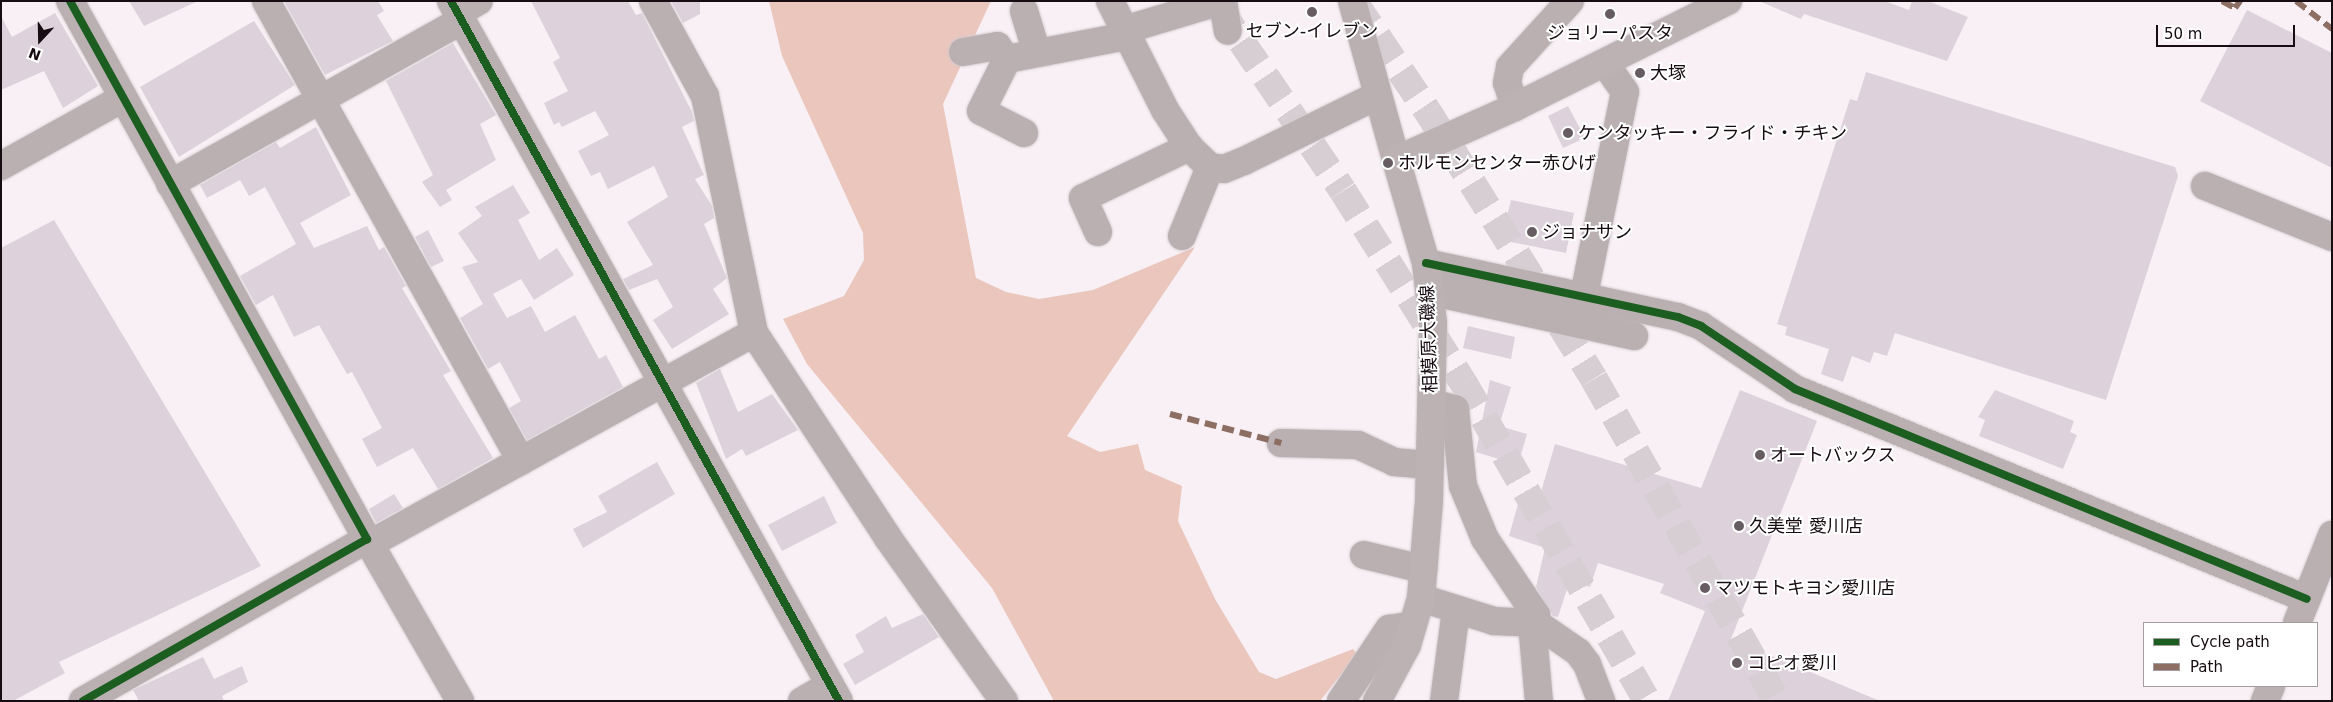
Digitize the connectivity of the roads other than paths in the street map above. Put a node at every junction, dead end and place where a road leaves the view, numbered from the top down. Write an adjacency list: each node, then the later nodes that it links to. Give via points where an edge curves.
1 (70, 1): 18 (street)
2 (266, 1): 19 (street)
3 (653, 1): 34 (street, via 705,96)
4 (1110, 1): 12 (street)
5 (1222, 1): 11 (street); 12 (street)
6 (1352, 1): 17 (street)
7 (1570, 1): 20 (street, via 1510,67 1507,83)
8 (1728, 1): 16 (main road)
9 (463, 5): 19 (street, via 454,24); 36 (street)
10 (1024, 11): 14 (street)
11 (1228, 31)
12 (1125, 33): 14 (street); 22 (street)
13 (964, 52): 15 (street, via 997,46)
14 (1037, 53): 15 (street)
15 (1007, 59): 21 (street, via 975,108)
16 (1605, 63): 20 (main road); 33 (street, via 1625,92)
17 (1376, 96): 23 (street); 25 (street, via 1244,161 1224,169)
18 (124, 98): 24 (street); 26 (street)
19 (320, 99): 26 (street); 39 (street)
20 (1515, 107): 23 (main road)
21 (1024, 133)
22 (1189, 147): 25 (street); 28 (street, via 1078,191)
23 (1396, 160): 31 (main road, 相模原大磯線)
24 (1, 166)
25 (1210, 167): 29 (street)
26 (170, 184): 42 (street)
27 (2205, 186): 30 (street)
28 (1098, 232)
29 (1182, 236)
30 (2332, 237)
31 (1426, 263): 32 (main road, 相模原大磯線); 33 (street)
32 (1429, 291): 35 (street); 37 (main road, 相模原大磯線)
33 (1584, 295): 47 (street, via 1701,326 1795,389)
34 (754, 333): 36 (street); 55 (street, via 888,538)
35 (1634, 336)
36 (662, 383): 39 (street); 51 (street)
37 (1432, 403): 40 (main road, 相模原大磯線); 48 (street, via 1456,409 1458,458 1472,513 1536,615)
38 (1281, 443): 40 (street, via 1358,445 1394,462)
39 (521, 461): 42 (street, via 375,541)
40 (1430, 465): 44 (main road, 相模原大磯線)
41 (2332, 535): 47 (street)
42 (367, 540): 52 (street); 53 (street)
43 (1364, 555): 44 (street)
44 (1423, 569): 45 (main road, 相模原大磯線)
45 (1421, 598): 46 (street); 49 (main road, 相模原大磯線)
46 (1456, 610): 48 (street, via 1494,621); 58 (street)
47 (2302, 611)
48 (1534, 623): 59 (street); 60 (street, via 1578,652)
49 (1413, 626): 56 (street, via 1389,629); 57 (main road, 相模原大磯線, via 1389,684)
50 (2271, 687): 61 (street)
51 (834, 693): 54 (street)
52 (87, 699)
53 (460, 701)
54 (802, 701)
55 (1004, 701)
56 (1341, 701)
57 (1377, 701)
58 (1444, 701)
59 (1539, 701)
60 (1601, 701)
61 (2265, 701)

